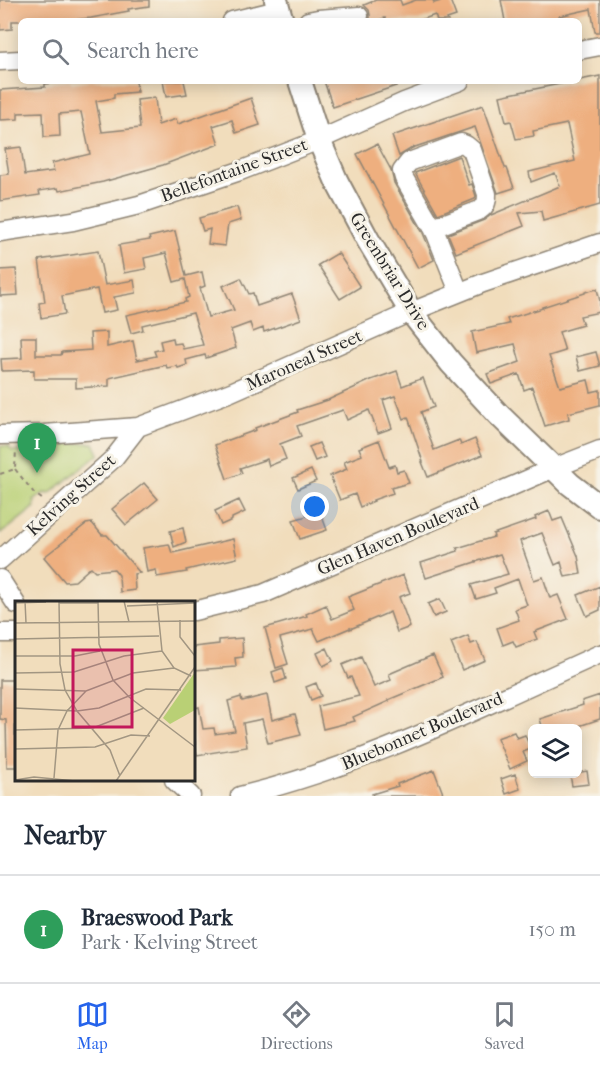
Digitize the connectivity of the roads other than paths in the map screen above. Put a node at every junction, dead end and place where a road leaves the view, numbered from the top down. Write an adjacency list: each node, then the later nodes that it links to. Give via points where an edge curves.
1 (279, 10): 3 (street)
2 (359, 15): 4 (street)
3 (245, 18)
4 (328, 18)
5 (600, 46): 6 (street)
6 (582, 49)
7 (0, 60): 8 (street)
8 (18, 60)
9 (301, 84): 11 (main road, Greenbriar Drive)
10 (452, 84): 11 (street, Bellefontaine Street)
11 (319, 140): 13 (street, Bellefontaine Street, via 139,205 73,221); 16 (main road, Greenbriar Drive, via 342,192)
12 (433, 228): 12 (street, via 402,171 409,162 461,143 472,150 487,201 480,210); 15 (street)
13 (0, 232)
14 (600, 243): 15 (street, Maroneal Street)
15 (459, 292): 16 (street, Maroneal Street)
16 (411, 312): 17 (street, Maroneal Street, via 231,392); 20 (main road, Greenbriar Drive, via 490,406)
17 (138, 427): 18 (street, Maroneal Street); 22 (street, Kelving Street, via 114,458)
18 (8, 435)
19 (600, 450): 20 (street, Glen Haven Boulevard)
20 (554, 468): 21 (main road, Greenbriar Drive); 25 (street, Glen Haven Boulevard, via 263,594)
21 (600, 507)
22 (0, 560)
23 (0, 579): 24 (street)
24 (15, 602)
25 (195, 610)
26 (600, 654): 29 (street, Bluebonnet Boulevard, via 404,741 319,774)
27 (175, 781): 28 (street)
28 (191, 796)
29 (240, 796)

